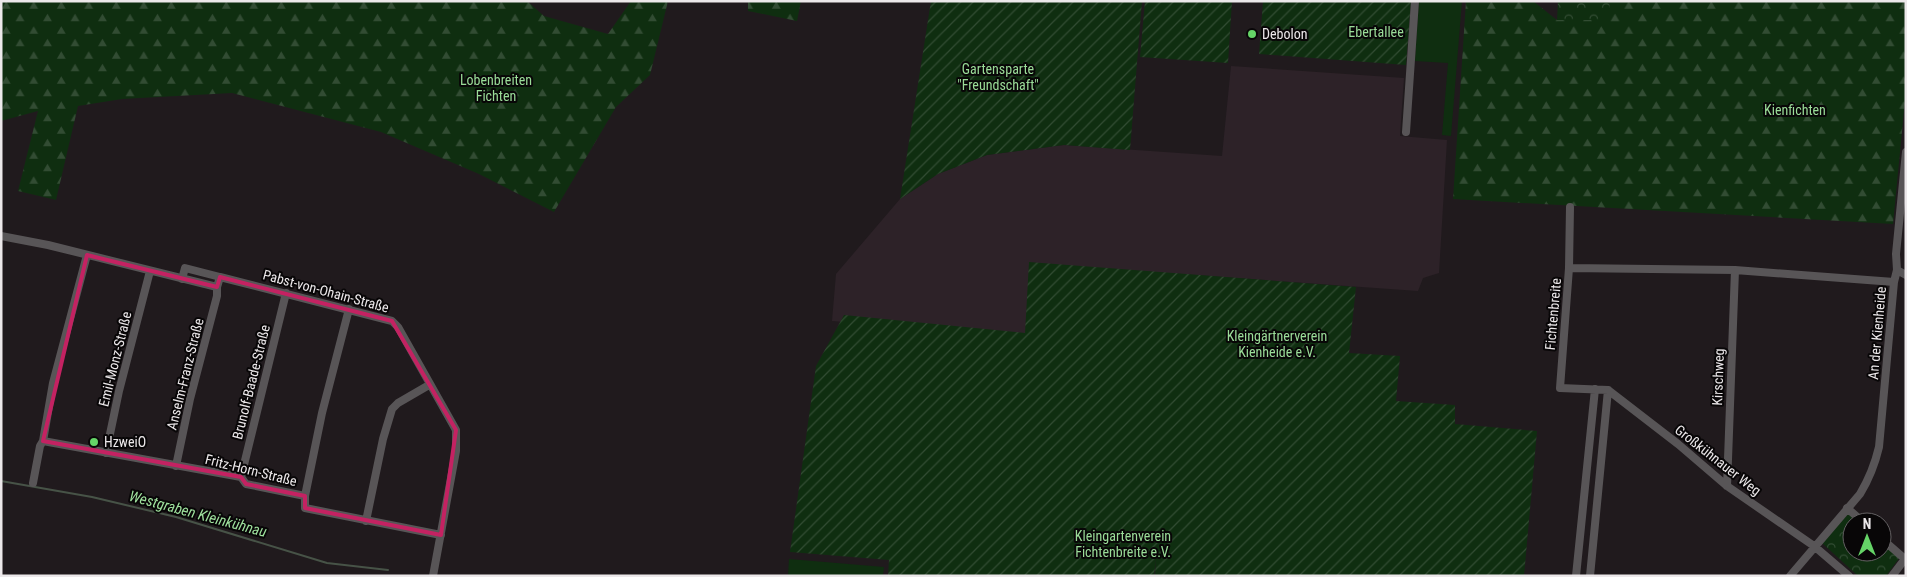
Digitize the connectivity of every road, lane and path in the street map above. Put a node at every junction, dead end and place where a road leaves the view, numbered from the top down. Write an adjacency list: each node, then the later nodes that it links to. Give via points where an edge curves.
1 (1415, 1): 2 (street)
2 (1406, 132)
3 (1906, 152): 9 (street, An der Kienheide)
4 (1570, 206): 7 (street, Fichtenbreite)
5 (1, 236): 6 (street)
6 (87, 255): 10 (street); 21 (street, via 53,383)
7 (1569, 268): 8 (street); 19 (street, Fichtenbreite, via 1560,388)
8 (1735, 270): 14 (street); 26 (street, Kirschweg)
9 (1897, 270): 11 (street); 14 (street, An der Kienheide)
10 (150, 271): 13 (street); 22 (street, Emil-Monz-Straße)
11 (1906, 275)
12 (220, 276): 13 (street, Pabst-von-Ohain-Straße, via 185,268); 15 (street); 16 (street, Pabst-von-Ohain-Straße)
13 (182, 279): 15 (street)
14 (1894, 282): 28 (street, An der Kienheide, via 1879,447 1869,479)
15 (217, 287): 23 (street, Anselm-Franz-Straße)
16 (286, 293): 17 (street, Pabst-von-Ohain-Straße); 24 (street, Brunolf-Baade-Straße)
17 (350, 309): 18 (street, Pabst-von-Ohain-Straße, via 395,323); 27 (street, via 322,413)
18 (429, 385): 30 (street, via 392,409); 31 (street, Pabst-von-Ohain-Straße, via 456,430 457,438)
19 (1595, 389): 20 (street, Fichtenbreite); 36 (street)
20 (1608, 390): 26 (street, Großkühnauer Weg); 37 (street)
21 (43, 441): 22 (street, Fritz-Horn-Straße); 25 (street)
22 (106, 453): 23 (street, Fritz-Horn-Straße)
23 (176, 466): 24 (street, Fritz-Horn-Straße)
24 (241, 477): 27 (street, Fritz-Horn-Straße, via 246,484)
25 (33, 483)
26 (1727, 486): 32 (street, Großkühnauer Weg)
27 (305, 496): 30 (street, Fritz-Horn-Straße, via 305,508)
28 (1847, 508): 29 (street); 32 (street, An der Kienheide)
29 (1852, 512)
30 (366, 521): 31 (street, Fritz-Horn-Straße)
31 (441, 535): 35 (street, Pabst-von-Ohain-Straße)
32 (1814, 546): 38 (street, An der Kienheide); 39 (street, Großkühnauer Weg)
33 (1892, 547): 34 (street)
34 (1905, 558): 40 (street)
35 (433, 576)
36 (1576, 576)
37 (1590, 576)
38 (1790, 576)
39 (1849, 576)
40 (1892, 576)

